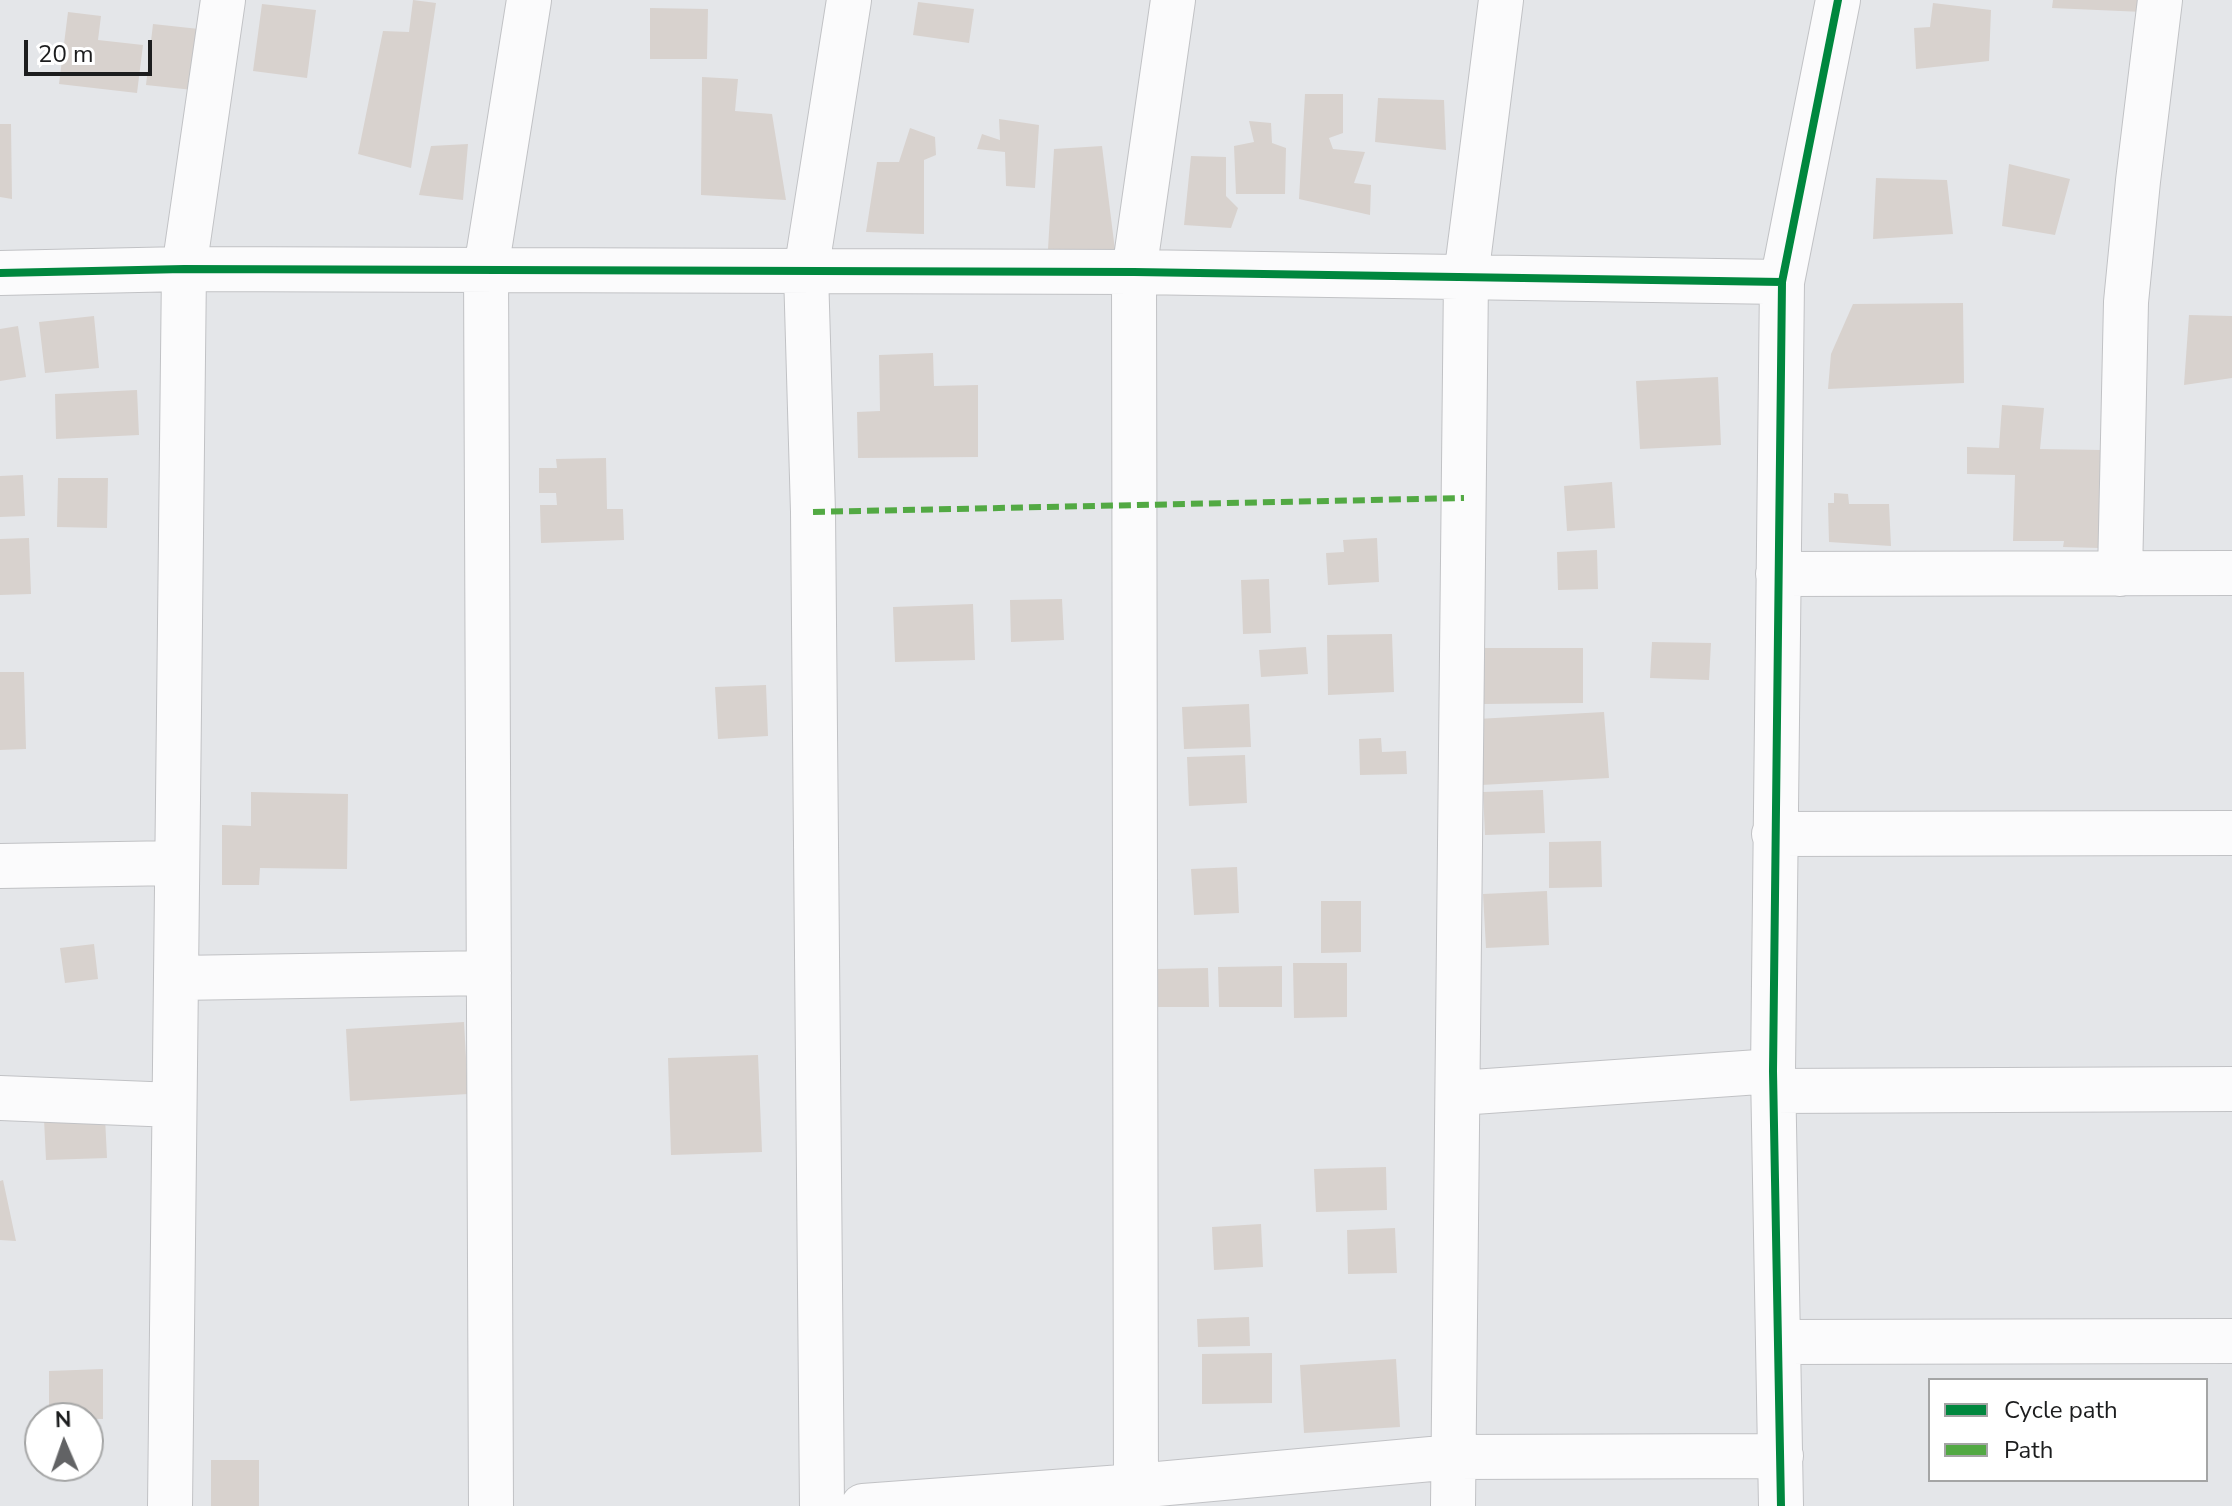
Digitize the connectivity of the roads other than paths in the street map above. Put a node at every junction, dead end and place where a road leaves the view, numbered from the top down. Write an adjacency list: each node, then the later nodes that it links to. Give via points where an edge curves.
1 (223, 0): 8 (street)
2 (529, 0): 9 (street)
3 (849, 0): 10 (street)
4 (1173, 0): 11 (street)
5 (1501, 0): 13 (street)
6 (1838, 0): 14 (street)
7 (2160, 0): 17 (street, via 2126,302)
8 (184, 269): 9 (street); 12 (street); 20 (street)
9 (486, 269): 10 (street); 22 (street)
10 (806, 272): 11 (street); 36 (street)
11 (1134, 272): 13 (street); 33 (street)
12 (0, 273)
13 (1466, 277): 14 (street); 26 (street)
14 (1782, 282): 16 (street)
15 (2232, 573): 17 (street)
16 (1778, 574): 17 (street); 19 (street)
17 (2120, 574)
18 (2232, 833): 19 (street)
19 (1774, 834): 24 (street)
20 (177, 863): 21 (street); 23 (street)
21 (0, 866)
22 (489, 973): 23 (street); 35 (street)
23 (177, 978): 28 (street)
24 (1773, 1081): 25 (street); 26 (street); 30 (street)
25 (2232, 1089)
26 (1459, 1093): 32 (street)
27 (0, 1098): 28 (street)
28 (174, 1105): 34 (street)
29 (2232, 1341): 30 (street)
30 (1780, 1342): 31 (street)
31 (1781, 1456): 32 (street); 39 (street)
32 (1453, 1457): 33 (street); 38 (street)
33 (1136, 1496): 37 (street)
34 (170, 1506)
35 (491, 1506)
36 (822, 1506)
37 (863, 1506)
38 (1453, 1506)
39 (1781, 1506)

